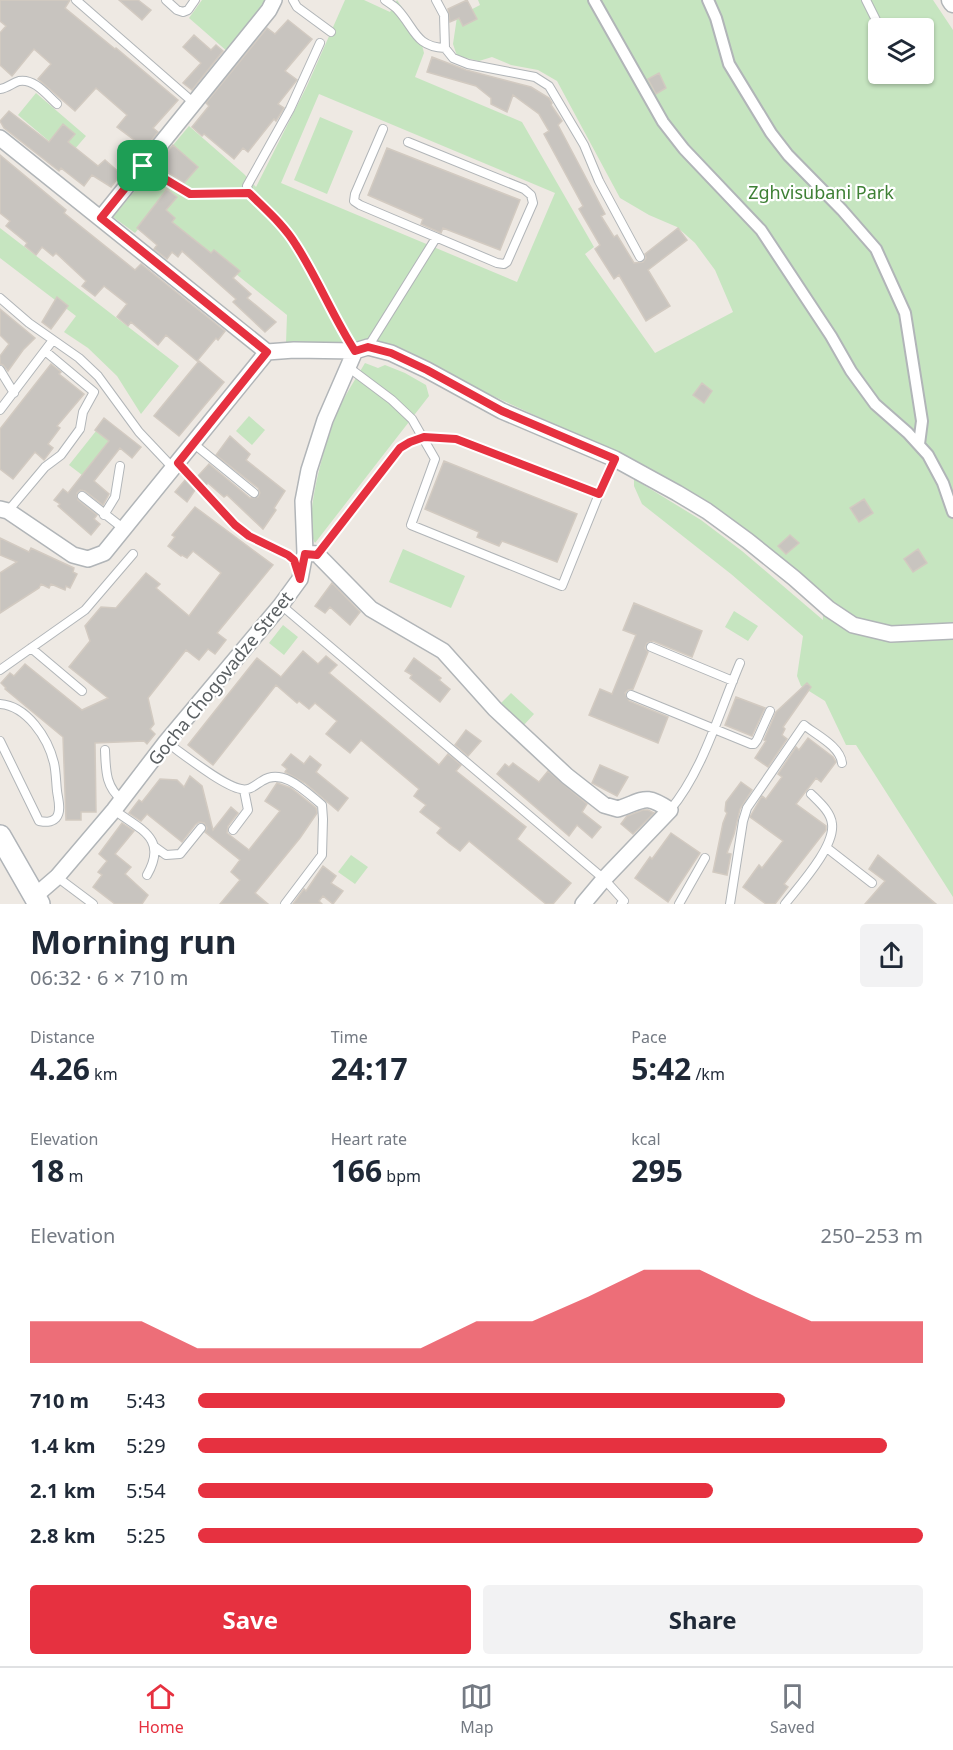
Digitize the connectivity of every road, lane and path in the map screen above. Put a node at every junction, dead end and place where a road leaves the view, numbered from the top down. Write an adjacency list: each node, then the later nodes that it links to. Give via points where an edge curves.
1 (76, 0): 16 (lane)
2 (166, 0): 3 (lane, via 183,12)
3 (195, 0)
4 (274, 0): 16 (street)
5 (293, 0): 12 (lane)
6 (385, 0): 14 (lane, via 397,9 420,40)
7 (436, 0): 14 (lane, via 444,15)
8 (594, 0): 37 (street, via 663,122 761,230 875,404)
9 (708, 0): 37 (street, via 729,64 766,125 788,155 876,249 904,313 922,421)
10 (866, 0): 11 (lane)
11 (875, 18)
12 (331, 32)
13 (320, 43): 22 (lane, via 290,109 247,186)
14 (445, 48): 25 (lane, via 453,58 468,64 536,77 549,86 584,145)
15 (0, 89): 17 (lane, via 26,81)
16 (194, 103): 21 (street)
17 (57, 104)
18 (383, 129): 24 (lane, via 354,201)
19 (0, 138): 23 (street)
20 (408, 142): 24 (lane, via 531,195 533,203 504,264)
21 (143, 166): 22 (lane, via 190,194); 23 (street)
22 (249, 193): 28 (lane, via 296,244 342,332)
23 (101, 218): 30 (street)
24 (436, 238): 28 (lane)
25 (640, 256)
26 (0, 298): 27 (lane)
27 (53, 340): 29 (lane); 40 (lane, via 98,376 139,432)
28 (362, 349): 30 (street); 31 (street, Gocha Chogovadze Street); 38 (street, via 391,353 502,411)
29 (45, 351): 33 (lane); 44 (lane, via 94,392 83,412 80,429 61,455)
30 (267, 352): 36 (street)
31 (348, 367): 35 (lane, via 392,400); 49 (street, Gocha Chogovadze Street, via 309,470 303,501)
32 (0, 370): 33 (lane)
33 (14, 393): 34 (lane)
34 (0, 410)
35 (424, 437): 42 (lane, via 456,439); 42 (lane, via 435,459 411,525 562,586); 49 (lane, via 400,448)
36 (194, 444): 40 (street); 41 (lane)
37 (919, 444): 45 (street, via 936,468)
38 (615, 459): 42 (lane); 52 (street, via 706,511 853,625 891,634)
39 (120, 466): 46 (lane, via 115,497)
40 (176, 466): 47 (street); 50 (lane, via 235,525 294,560)
41 (254, 493)
42 (599, 494)
43 (82, 496): 46 (lane)
44 (4, 510): 47 (street, via 73,555 88,559 104,553)
45 (953, 512)
46 (105, 515): 47 (lane)
47 (124, 529)
48 (133, 554): 54 (lane, via 85,610)
49 (311, 554): 50 (street, Gocha Chogovadze Street); 70 (street, via 371,609 443,651 495,709 567,776 604,804 618,809 641,799 654,800)
50 (300, 579): 51 (street, Gocha Chogovadze Street)
51 (281, 605): 63 (street, Gocha Chogovadze Street); 79 (lane)
52 (953, 631)
53 (651, 647): 57 (lane)
54 (31, 648): 56 (lane); 58 (lane)
55 (740, 663): 57 (lane)
56 (0, 670)
57 (733, 681): 62 (lane)
58 (82, 691)
59 (631, 695): 62 (lane)
60 (0, 704): 64 (lane, via 25,715 40,731 53,761 59,810 56,818 48,823 39,822)
61 (770, 711): 62 (lane, via 754,744)
62 (713, 728): 70 (lane, via 696,770)
63 (166, 742): 67 (lane, via 208,772); 69 (street, Gocha Chogovadze Street)
64 (1, 747)
65 (105, 750): 69 (lane, via 106,777)
66 (842, 763): 87 (lane, via 834,748 804,725 747,808)
67 (244, 790): 72 (lane, via 248,810); 83 (lane, via 277,776 294,783 322,805 322,855)
68 (811, 794): 75 (lane, via 832,824)
69 (118, 805): 74 (lane); 78 (street, Gocha Chogovadze Street)
70 (670, 810): 79 (street)
71 (201, 828): 74 (lane, via 180,854 166,855)
72 (233, 830)
73 (0, 836): 81 (main road)
74 (156, 847): 77 (lane)
75 (827, 848): 80 (lane); 88 (lane)
76 (705, 858): 86 (lane)
77 (147, 875)
78 (57, 877): 81 (street, Gocha Chogovadze Street); 82 (lane)
79 (604, 879): 84 (street); 85 (lane, via 624,901)
80 (872, 883)
81 (37, 900)
82 (93, 904)
83 (285, 904)
84 (583, 904)
85 (621, 904)
86 (679, 904)
87 (730, 904)
88 (785, 904)

